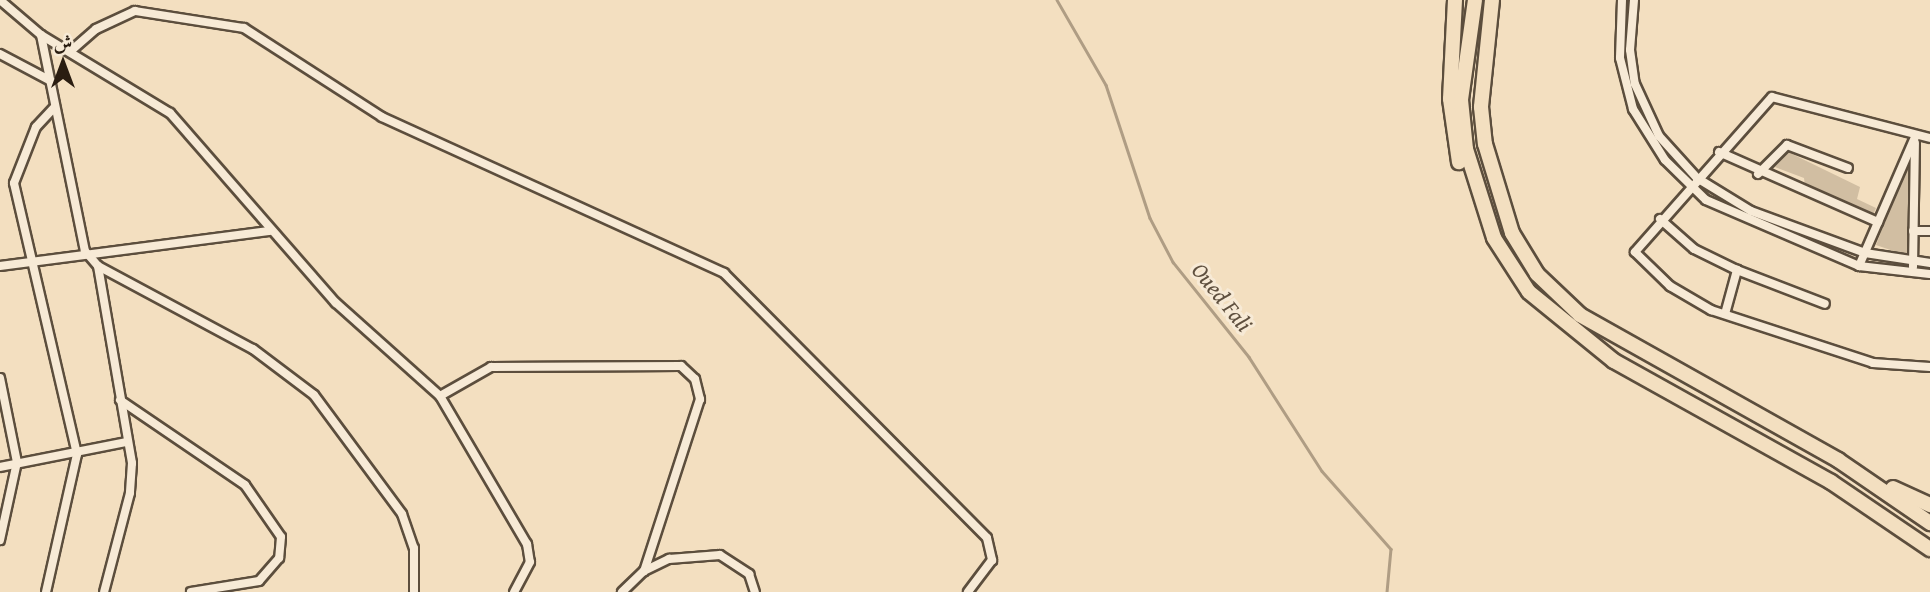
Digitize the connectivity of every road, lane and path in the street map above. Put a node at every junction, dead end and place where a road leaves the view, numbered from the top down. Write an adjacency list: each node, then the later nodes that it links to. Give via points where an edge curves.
1 (0, 0): 6 (street)
2 (1455, 0): 20 (highway, via 1453,133 1470,197)
3 (1622, 0): 17 (street, via 1620,58 1633,109 1654,145)
4 (1634, 0): 16 (street, via 1630,50 1639,94 1659,135)
5 (1486, 2): 20 (highway, via 1461,100 1466,149); 43 (highway, via 1485,144 1512,233 1537,274 1580,315)
6 (41, 34): 7 (street); 9 (street)
7 (73, 49): 22 (street, via 170,113); 58 (street, via 96,29 135,11 244,28 382,117 724,273 987,538 992,560)
8 (0, 54): 9 (street)
9 (51, 81): 10 (street)
10 (54, 108): 24 (street); 26 (street, via 36,127 14,169)
11 (1916, 136): 12 (street); 13 (street, via 1777,96 1765,101); 19 (street); 23 (street)
12 (1930, 138)
13 (1719, 152): 15 (street); 16 (street)
14 (1848, 168): 15 (street, via 1787,145)
15 (1758, 173): 19 (street)
16 (1697, 178): 17 (street); 25 (street, via 1751,211)
17 (1690, 186): 18 (street); 31 (street, via 1725,212)
18 (1660, 219): 32 (street, via 1694,249); 36 (street, via 1634,252 1670,286)
19 (1878, 222): 25 (street)
20 (1490, 228): 49 (highway, via 1529,292 1596,349 1831,482)
21 (1930, 230): 23 (street)
22 (271, 231): 24 (street); 39 (street, via 366,332)
23 (1913, 231): 27 (street)
24 (85, 251): 26 (street); 30 (street)
25 (1865, 253): 27 (street); 31 (street)
26 (32, 261): 29 (street); 42 (street)
27 (1913, 262): 28 (street); 33 (street)
28 (1930, 263)
29 (0, 266)
30 (98, 266): 40 (street); 54 (street, via 253,349 314,395 402,514 414,548)
31 (1859, 266): 33 (street)
32 (1737, 271): 35 (street); 36 (street)
33 (1913, 274): 34 (street)
34 (1930, 274)
35 (1825, 304)
36 (1725, 314): 37 (street, via 1873,363)
37 (1930, 368)
38 (0, 378): 44 (street)
39 (440, 396): 50 (street, via 491,367 681,366 695,379 700,399); 55 (street, via 527,544 530,562)
40 (120, 400): 41 (street); 53 (street, via 245,485 281,537 279,558 258,581)
41 (126, 442): 42 (street); 52 (street, via 132,480)
42 (77, 454): 44 (street); 51 (street)
43 (1838, 460): 46 (highway); 47 (highway)
44 (17, 462): 45 (street); 48 (street)
45 (0, 467)
46 (1930, 505)
47 (1930, 523)
48 (0, 540)
49 (1930, 550)
50 (644, 570): 56 (street); 57 (street, via 669,559 720,555 749,574)
51 (46, 592)
52 (104, 592)
53 (191, 592)
54 (414, 592)
55 (514, 592)
56 (622, 592)
57 (755, 592)
58 (968, 592)

